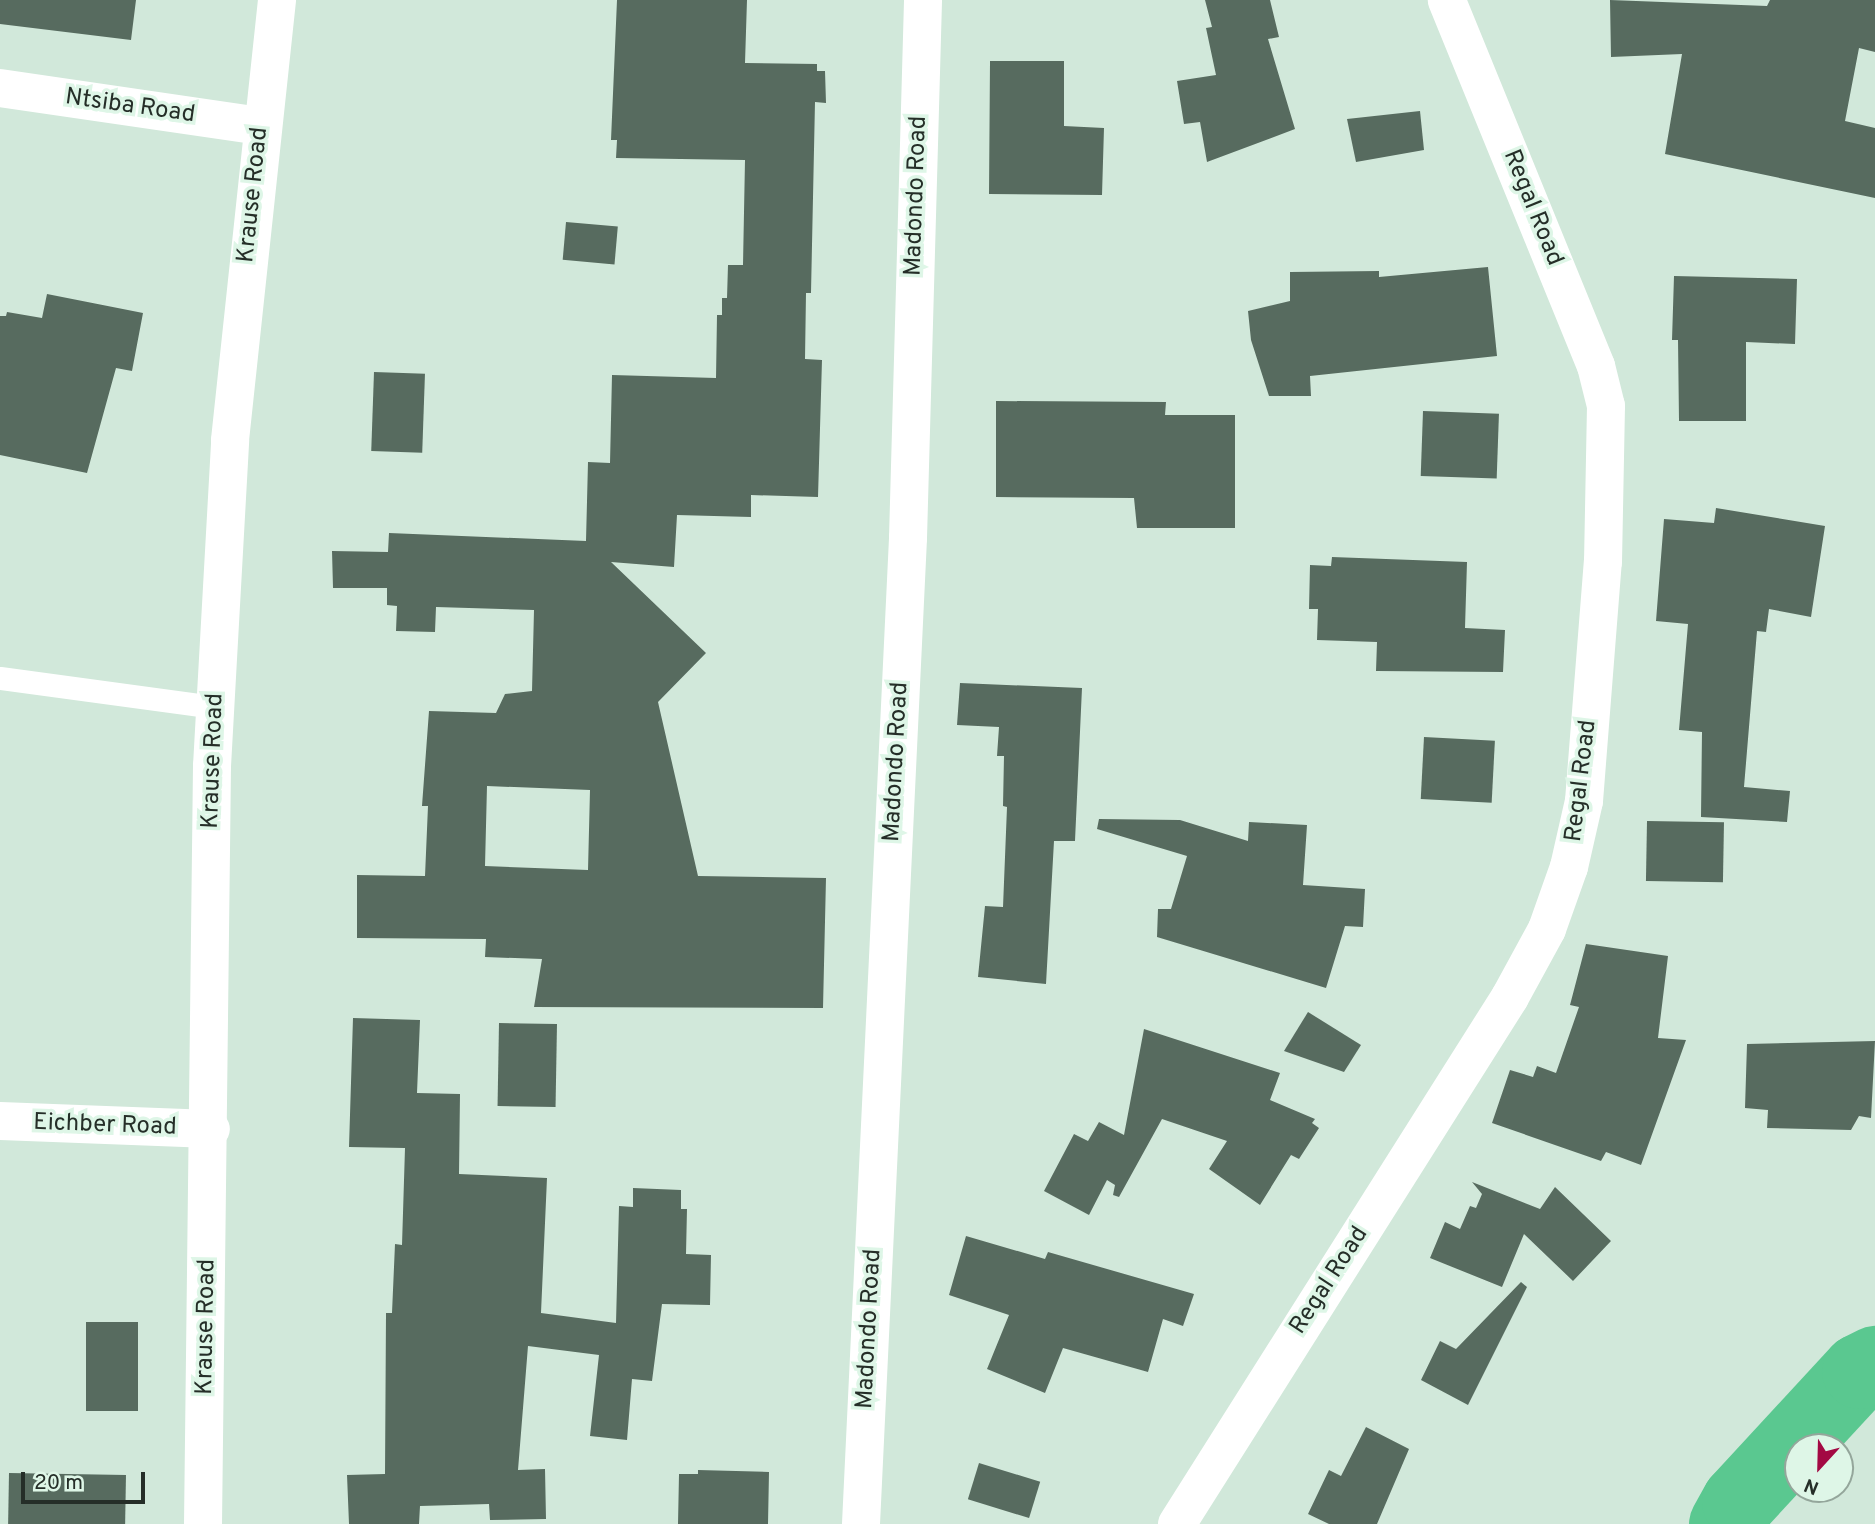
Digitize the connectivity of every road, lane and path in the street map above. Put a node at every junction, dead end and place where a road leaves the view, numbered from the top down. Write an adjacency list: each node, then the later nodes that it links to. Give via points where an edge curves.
1 (277, 0): 5 (street, Krause Road)
2 (923, 0): 11 (street, Madondo Road, via 908,538)
3 (1447, 0): 12 (street, Regal Road, via 1596,366 1606,406 1603,562 1584,802 1569,867 1547,929 1510,997)
4 (0, 88): 5 (street, Ntsiba Road)
5 (261, 127): 7 (street, Krause Road, via 230,440)
6 (0, 678): 7 (lane)
7 (215, 707): 9 (street, Krause Road)
8 (0, 1121): 9 (street, Eichber Road)
9 (211, 1129): 10 (street, Krause Road)
10 (203, 1524)
11 (861, 1524)
12 (1177, 1524)

